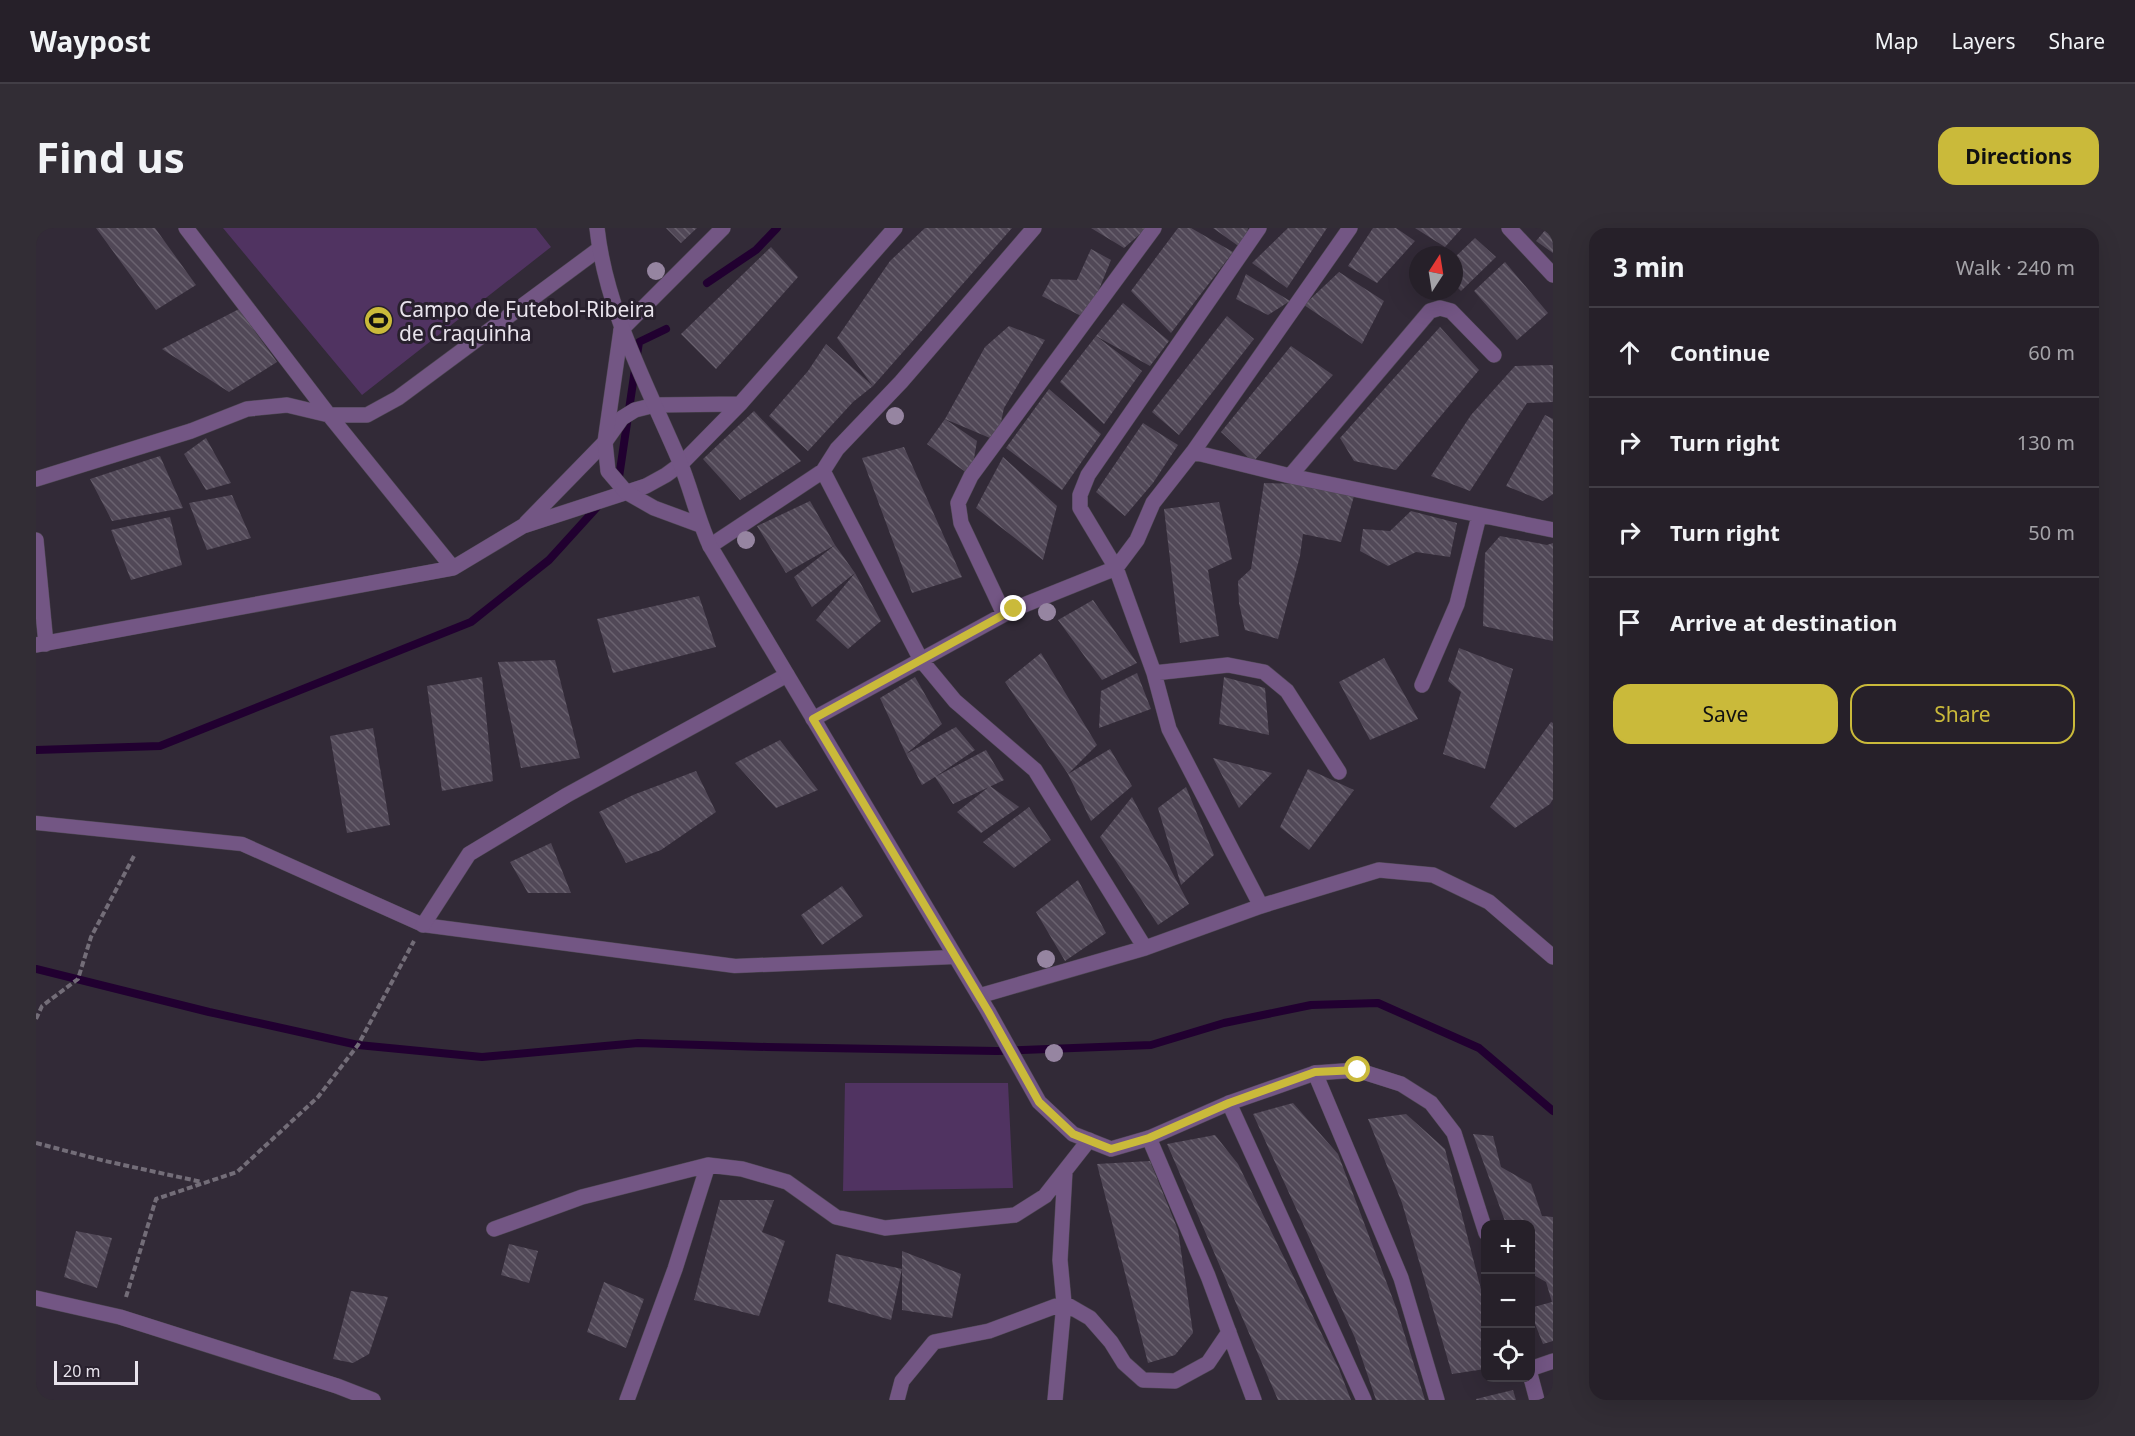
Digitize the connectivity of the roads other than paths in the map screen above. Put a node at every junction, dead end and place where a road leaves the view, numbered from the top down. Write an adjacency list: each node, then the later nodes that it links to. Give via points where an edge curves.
1 (186, 228): 16 (street)
2 (597, 228): 10 (street)
3 (723, 228): 12 (street)
4 (896, 228): 14 (street)
5 (1034, 228): 20 (street, via 901,382 837,449)
6 (1154, 228): 32 (street, via 972,476 958,502 960,523)
7 (1259, 228): 31 (street, via 1088,475 1080,495 1080,508)
8 (1350, 228): 18 (street)
9 (1509, 228): 11 (street)
10 (599, 249): 12 (street); 16 (street, via 398,398 367,415)
11 (1553, 275)
12 (621, 330): 15 (street); 17 (street)
13 (1494, 355): 21 (street, via 1451,311 1430,311)
14 (740, 404): 15 (street); 19 (street)
15 (655, 405): 17 (street, via 621,418); 19 (street)
16 (329, 415): 22 (street, via 287,405 247,409 191,431); 30 (street)
17 (604, 442): 23 (street, via 609,471); 26 (street)
18 (1193, 452): 21 (street); 31 (street, via 1153,503 1137,540)
19 (681, 464): 23 (street, via 666,476); 25 (street)
20 (823, 471): 29 (street); 34 (street)
21 (1290, 476): 24 (street)
22 (36, 479)
23 (626, 492): 25 (street, via 654,508); 26 (street)
24 (1479, 516): 27 (street); 37 (street, via 1457,604)
25 (700, 525): 29 (street)
26 (523, 526): 30 (street)
27 (1553, 530)
28 (36, 540): 33 (street)
29 (710, 546): 36 (street)
30 (453, 568): 33 (street)
31 (1116, 568): 32 (street); 35 (street)
32 (1004, 614): 34 (street)
33 (41, 645)
34 (921, 660): 38 (street); 43 (street, via 955,701 1035,770)
35 (1154, 673): 39 (street, via 1228,665 1264,672 1287,691); 41 (street, via 1169,729)
36 (787, 675): 38 (street); 42 (street, via 567,795 469,854)
37 (1422, 685)
38 (813, 719): 44 (street)
39 (1339, 772)
40 (36, 823): 42 (lane, via 242,844)
41 (1261, 906): 43 (street); 45 (street, via 1379,870 1433,875 1489,902)
42 (423, 924): 44 (lane, via 735,966)
43 (1145, 948): 46 (street)
44 (954, 957): 46 (street)
45 (1553, 957)
46 (979, 996): 50 (street, via 1039,1102 1073,1134)
47 (1315, 1072): 48 (street); 53 (street, via 1358,1070 1401,1084 1431,1103 1454,1133); 67 (street, via 1401,1278)
48 (1229, 1103): 49 (street); 66 (street)
49 (1149, 1138): 50 (street, via 1111,1149); 57 (street)
50 (1089, 1140): 52 (street)
51 (708, 1165): 52 (street, via 742,1169 787,1182 836,1217 885,1228 1015,1215 1045,1196); 54 (street, via 582,1197); 62 (street)
52 (1065, 1171): 56 (street, via 1060,1260)
53 (1481, 1220)
54 (494, 1229)
55 (36, 1298): 61 (street, via 120,1317)
56 (1064, 1303): 57 (street, via 1090,1318 1124,1363 1143,1380 1174,1381 1208,1363); 63 (street, via 988,1331 934,1342 902,1381); 64 (street)
57 (1229, 1332): 65 (street)
58 (1553, 1361): 59 (street)
59 (1535, 1367)
60 (1532, 1382): 68 (street)
61 (373, 1400)
62 (627, 1400)
63 (897, 1400)
64 (1055, 1400)
65 (1254, 1400)
66 (1364, 1400)
67 (1437, 1400)
68 (1537, 1400)

